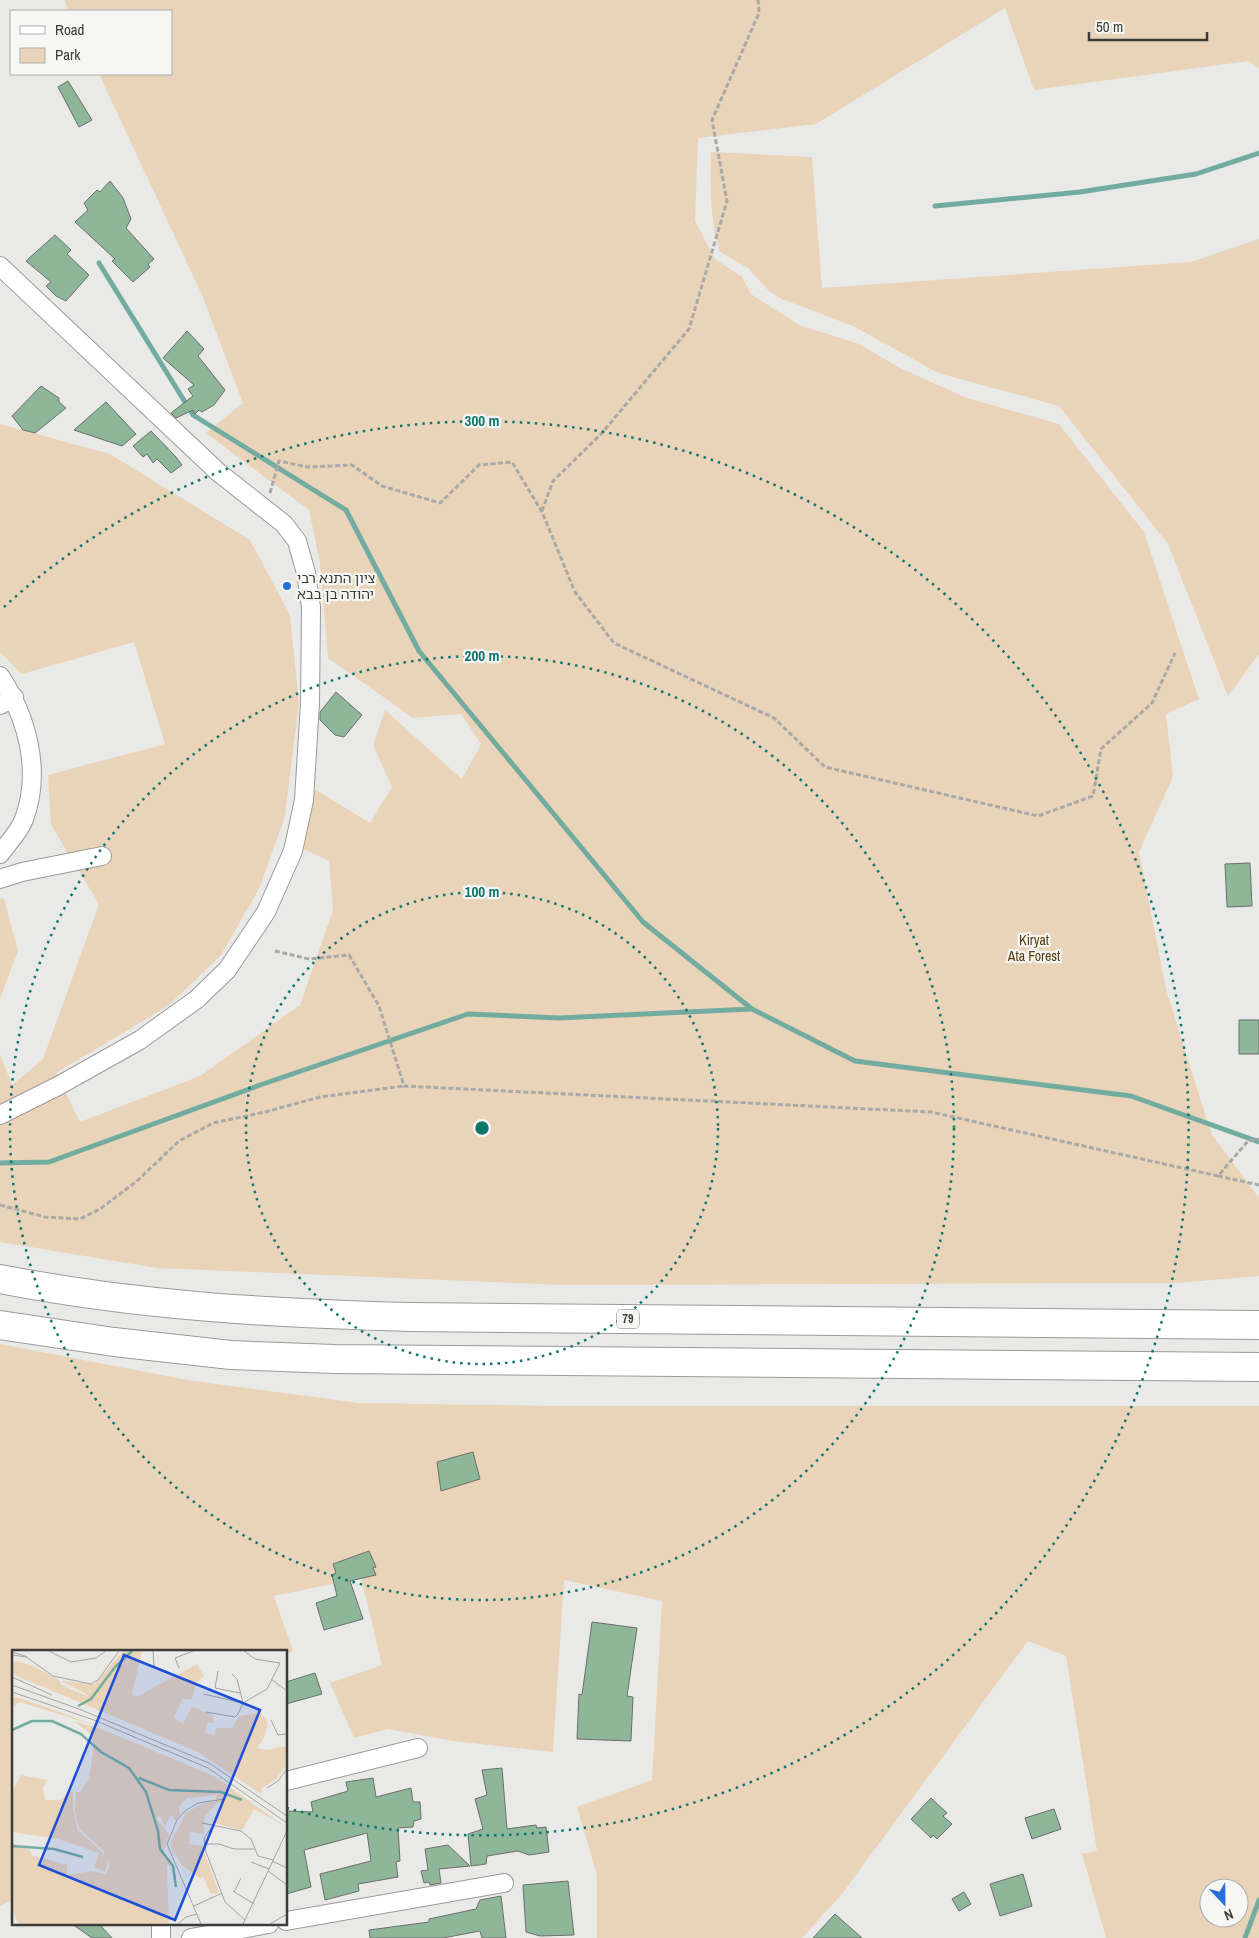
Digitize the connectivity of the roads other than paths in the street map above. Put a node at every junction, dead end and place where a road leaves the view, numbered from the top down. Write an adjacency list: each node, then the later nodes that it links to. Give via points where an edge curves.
1 (0, 266): 7 (street, via 218,472 284,524 297,541 311,607 304,800 292,851 270,904 227,970 197,998 140,1040)
2 (0, 676): 3 (street)
3 (7, 701): 4 (street, via 29,742 32,783 24,820)
4 (0, 854)
5 (102, 856): 6 (street)
6 (0, 879)
7 (0, 1115)
8 (0, 1279): 10 (highway, 79, via 128,1300 298,1314)
9 (0, 1325): 11 (highway, via 231,1355 334,1359)
10 (1259, 1325)
11 (1259, 1367)
12 (418, 1748): 13 (street)
13 (288, 1780)
14 (504, 1882): 15 (street)
15 (288, 1921)
16 (257, 1926): 17 (street)
17 (191, 1938)

